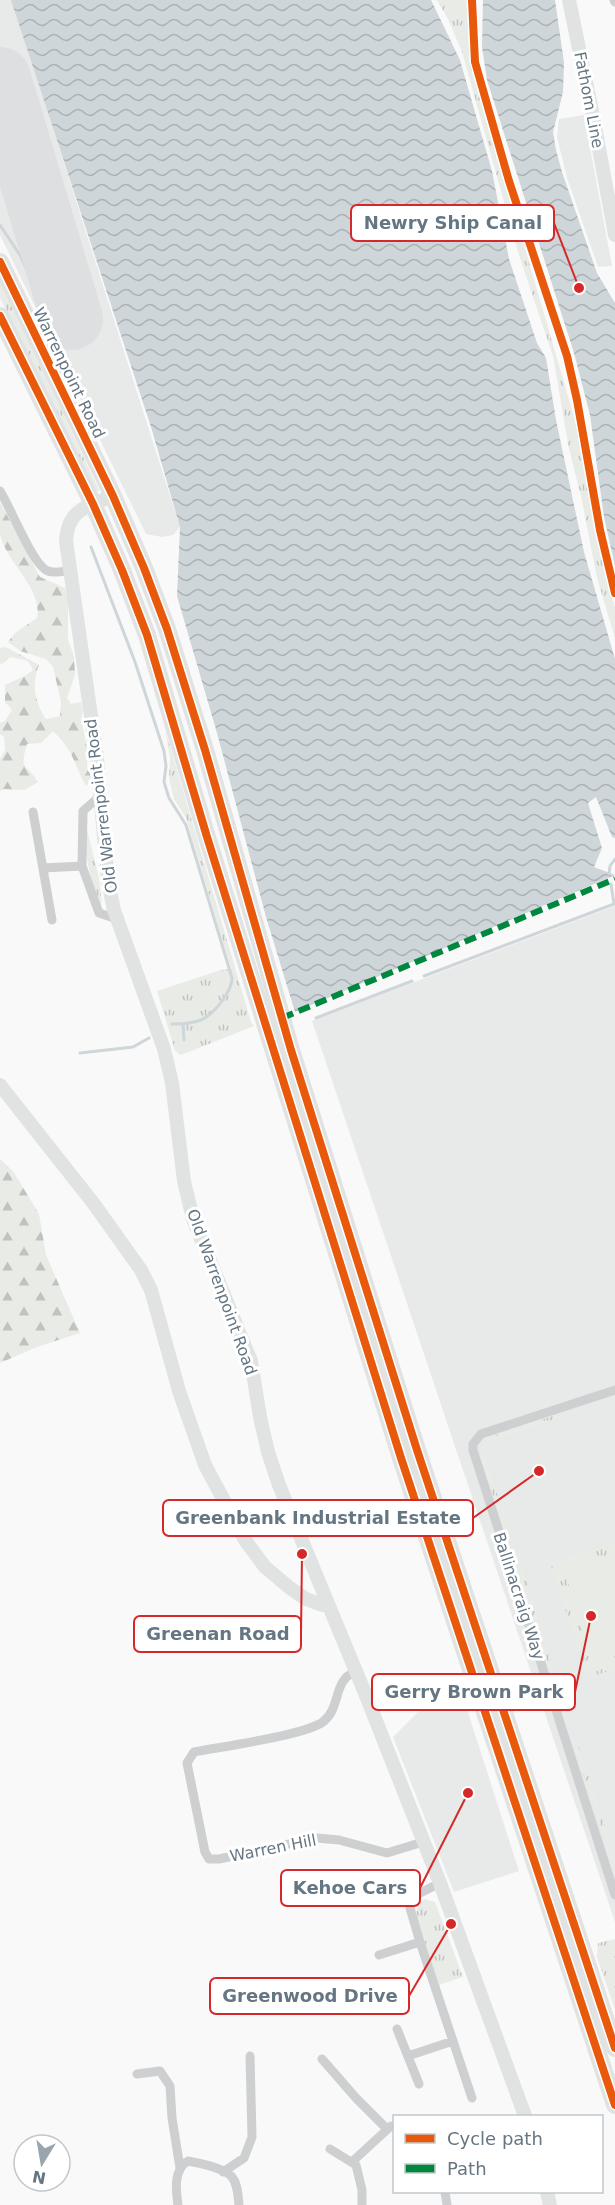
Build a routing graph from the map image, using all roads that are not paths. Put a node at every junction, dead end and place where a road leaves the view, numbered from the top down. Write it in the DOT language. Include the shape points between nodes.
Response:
graph roads {
  1 [pos="569,0"];
  2 [pos="615,235"];
  3 [pos="0,262"];
  4 [pos="0,316"];
  5 [pos="0,491"];
  6 [pos="113,496"];
  7 [pos="93,504"];
  8 [pos="71,570"];
  9 [pos="100,796"];
  10 [pos="33,812"];
  11 [pos="82,866"];
  12 [pos="43,868"];
  13 [pos="117,919"];
  14 [pos="52,920"];
  15 [pos="0,1085"];
  16 [pos="615,1390"];
  17 [pos="328,1605"];
  18 [pos="355,1672"];
  19 [pos="423,1842"];
  20 [pos="440,1883"];
  21 [pos="615,1895"];
  22 [pos="420,1942"];
  23 [pos="379,1955"];
  24 [pos="397,2029"];
  25 [pos="453,2041"];
  26 [pos="615,2048"];
  27 [pos="250,2056"];
  28 [pos="408,2056"];
  29 [pos="322,2059"];
  30 [pos="137,2073"];
  31 [pos="419,2084"];
  32 [pos="472,2098"];
  33 [pos="615,2105"];
  34 [pos="525,2115"];
  35 [pos="330,2149"];
  36 [pos="355,2164"];
  37 [pos="180,2168"];
  38 [pos="223,2172"];
  39 [pos="178,2205"];
  40 [pos="239,2205"];
  41 [pos="362,2205"];
  1 -- 2 [label="street, Fathom Line"];
  3 -- 6 [label="highway, Warrenpoint Road"];
  4 -- 7 [label="highway"];
  5 -- 8 [label="street" via="43,568 56,572"];
  6 -- 7 [label="street, Old Warrenpoint Road"];
  6 -- 26 [label="highway, Warrenpoint Road" via="166,629 291,1050 417,1450"];
  7 -- 8 [label="street, Old Warrenpoint Road" via="79,510 66,528"];
  7 -- 33 [label="highway" via="147,635 401,1458"];
  8 -- 9 [label="street, Old Warrenpoint Road"];
  9 -- 11 [label="street" via="82,811"];
  9 -- 13 [label="street, Old Warrenpoint Road" via="108,880"];
  10 -- 12 [label="street"];
  11 -- 12 [label="street"];
  11 -- 13 [label="street" via="99,913"];
  12 -- 14 [label="street"];
  13 -- 17 [label="street, Old Warrenpoint Road" via="164,1049 193,1219 251,1361 268,1452"];
  15 -- 17 [label="street" via="141,1270 151,1290 205,1465 245,1540 265,1567 290,1588 306,1599"];
  16 -- 21 [label="street, Ballinacraig Way" via="481,1434 473,1450"];
  17 -- 18 [label="street, Old Warrenpoint Road"];
  18 -- 19 [label="street, Old Warrenpoint Road"];
  18 -- 19 [label="street, Warren Hill" via="345,1677 334,1708 324,1721 305,1730 194,1752 187,1764 205,1852 209,1859 219,1859 317,1838 387,1852"];
  19 -- 20 [label="street, Old Warrenpoint Road"];
  20 -- 22 [label="street" via="412,1900 410,1908"];
  20 -- 34 [label="street, Old Warrenpoint Road"];
  22 -- 23 [label="street"];
  22 -- 25 [label="street"];
  24 -- 28 [label="street"];
  25 -- 28 [label="street"];
  25 -- 32 [label="street"];
  27 -- 38 [label="street" via="252,2137 244,2158"];
  28 -- 31 [label="street"];
  29 -- 36 [label="street" via="356,2098 389,2127 360,2152"];
  30 -- 37 [label="street" via="159,2071 170,2086"];
  35 -- 36 [label="street"];
  36 -- 41 [label="street"];
  37 -- 38 [label="street" via="188,2161"];
  37 -- 39 [label="street" via="175,2187"];
  38 -- 40 [label="street" via="236,2185"];
}
